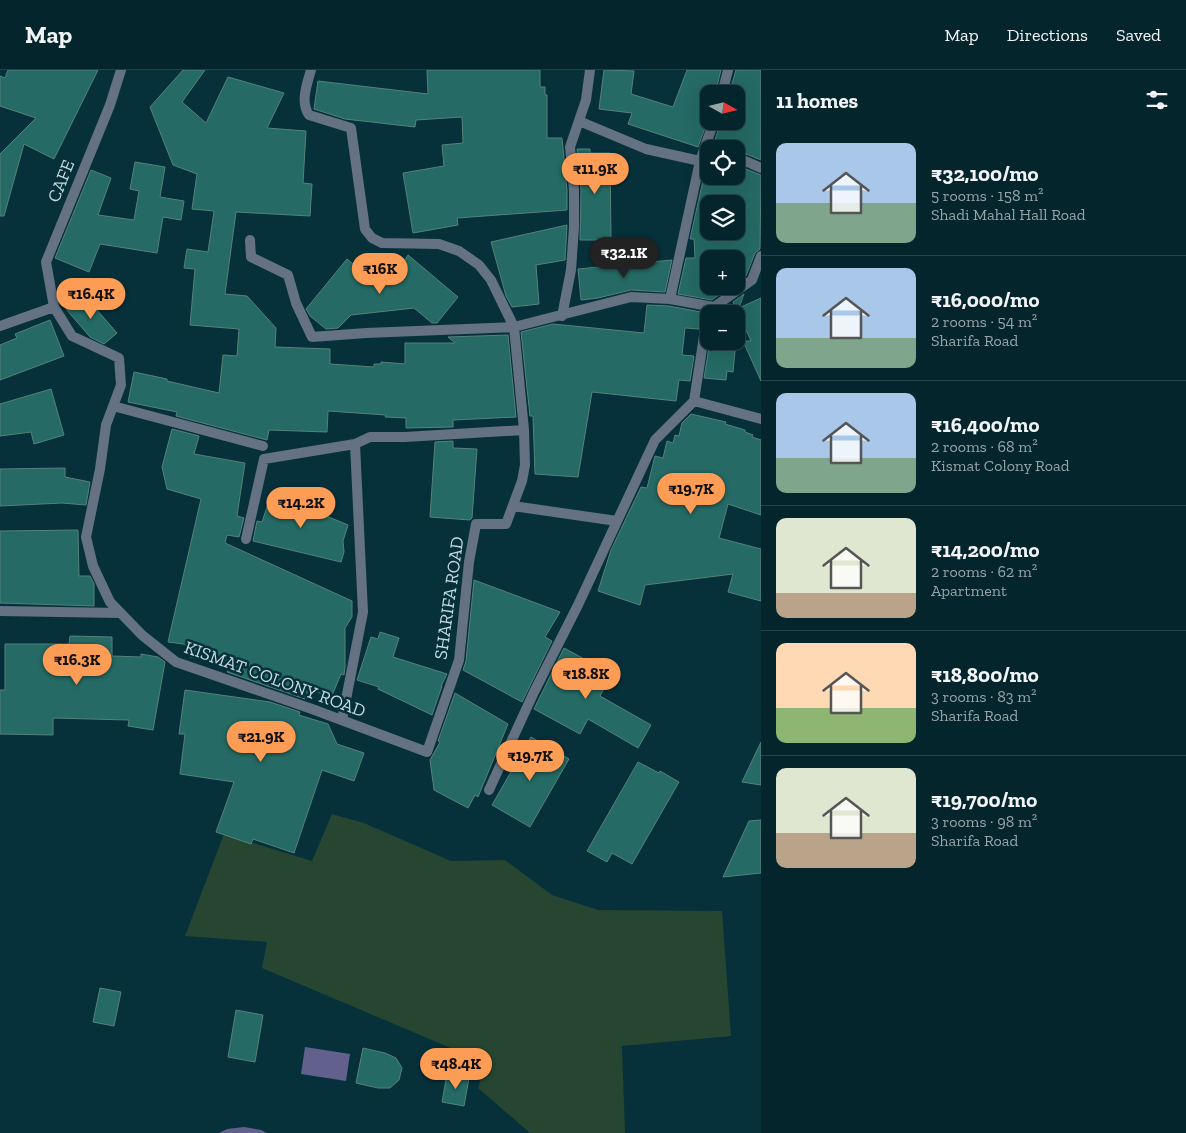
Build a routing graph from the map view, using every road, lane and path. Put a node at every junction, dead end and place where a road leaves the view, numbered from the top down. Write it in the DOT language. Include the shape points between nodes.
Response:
graph roads {
  1 [pos="121,70"];
  2 [pos="311,70"];
  3 [pos="590,70"];
  4 [pos="728,70"];
  5 [pos="724,85"];
  6 [pos="579,121"];
  7 [pos="700,161"];
  8 [pos="745,161"];
  9 [pos="761,168"];
  10 [pos="250,240"];
  11 [pos="761,256"];
  12 [pos="670,299"];
  13 [pos="720,305"];
  14 [pos="54,307"];
  15 [pos="700,307"];
  16 [pos="562,316"];
  17 [pos="0,326"];
  18 [pos="514,327"];
  19 [pos="702,350"];
  20 [pos="694,401"];
  21 [pos="113,406"];
  22 [pos="761,419"];
  23 [pos="524,430"];
  24 [pos="355,444"];
  25 [pos="264,446"];
  26 [pos="513,506"];
  27 [pos="617,521"];
  28 [pos="246,539"];
  29 [pos="0,611"];
  30 [pos="120,613"];
  31 [pos="342,720"];
  32 [pos="427,752"];
  33 [pos="490,790"];
  1 -- 14 [label="street, CAFE" via="46,262"];
  2 -- 18 [label="street" via="305,110 309,115 350,128 365,229 372,238 382,243 438,244 459,251 479,265 491,280"];
  3 -- 6 [label="street"];
  4 -- 5 [label="street"];
  6 -- 7 [label="street" via="646,149"];
  6 -- 16 [label="street" via="570,147 574,227 571,270"];
  7 -- 12 [label="street"];
  8 -- 9 [label="street"];
  10 -- 18 [label="street" via="251,257 288,275 296,303 312,337"];
  11 -- 13 [label="street" via="752,280"];
  12 -- 15 [label="street"];
  12 -- 16 [label="street" via="632,297"];
  14 -- 17 [label="street"];
  14 -- 21 [label="street, KISMAT COLONY ROAD" via="72,336 119,358 121,385"];
  16 -- 18 [label="street"];
  18 -- 23 [label="street, SHARIFA ROAD"];
  19 -- 20 [label="street"];
  20 -- 22 [label="street"];
  20 -- 27 [label="street" via="655,440"];
  21 -- 25 [label="street"];
  21 -- 30 [label="street, KISMAT COLONY ROAD" via="106,425 86,537 93,566 110,602"];
  23 -- 24 [label="street" via="370,437"];
  23 -- 26 [label="street, SHARIFA ROAD" via="522,480"];
  24 -- 28 [label="street" via="264,459"];
  24 -- 31 [label="street" via="363,612"];
  26 -- 27 [label="street"];
  26 -- 32 [label="street, SHARIFA ROAD" via="506,524 476,524 459,660"];
  27 -- 33 [label="street"];
  29 -- 30 [label="street"];
  30 -- 31 [label="street, KISMAT COLONY ROAD" via="176,662"];
  31 -- 32 [label="street, KISMAT COLONY ROAD"];
}
